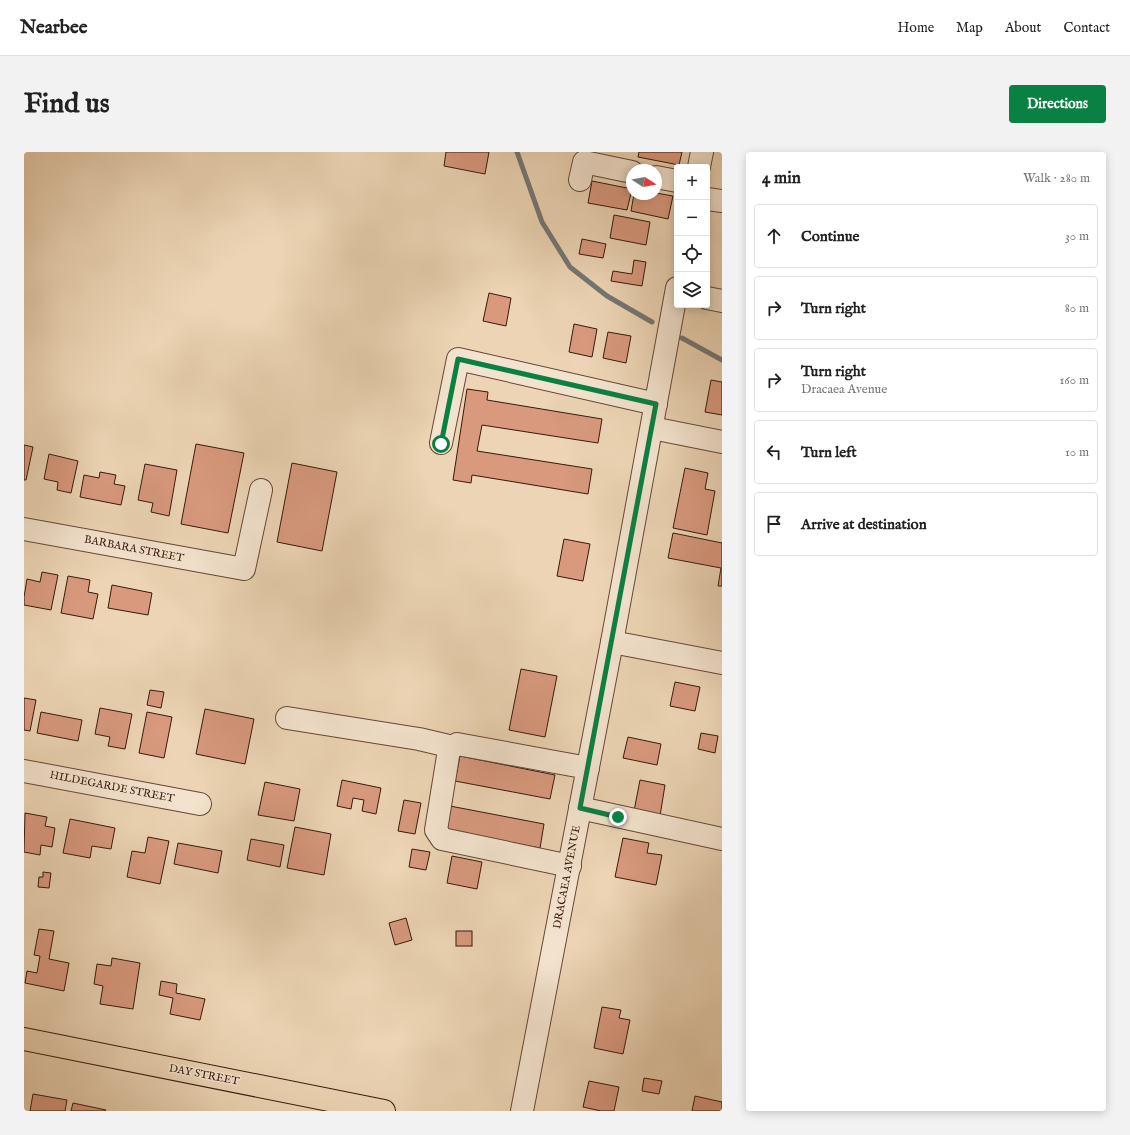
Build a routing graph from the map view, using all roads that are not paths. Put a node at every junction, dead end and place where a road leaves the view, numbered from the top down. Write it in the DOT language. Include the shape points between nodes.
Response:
graph roads {
  1 [pos="702,152"];
  2 [pos="700,164"];
  3 [pos="626,171"];
  4 [pos="662,178"];
  5 [pos="580,180"];
  6 [pos="674,180"];
  7 [pos="710,199"];
  8 [pos="722,201"];
  9 [pos="710,299"];
  10 [pos="722,301"];
  11 [pos="674,307"];
  12 [pos="656,404"];
  13 [pos="652,428"];
  14 [pos="722,442"];
  15 [pos="441,444"];
  16 [pos="261,490"];
  17 [pos="24,528"];
  18 [pos="612,642"];
  19 [pos="722,663"];
  20 [pos="287,718"];
  21 [pos="453,747"];
  22 [pos="588,768"];
  23 [pos="24,771"];
  24 [pos="200,804"];
  25 [pos="580,808"];
  26 [pos="722,839"];
  27 [pos="570,866"];
  28 [pos="24,1039"];
  29 [pos="384,1111"];
  30 [pos="522,1111"];
  1 -- 2 [label="street"];
  3 -- 5 [label="street" via="584,162"];
  4 -- 6 [label="street"];
  7 -- 8 [label="street"];
  9 -- 10 [label="street"];
  11 -- 12 [label="street, DRACAEA AVENUE"];
  12 -- 13 [label="street, DRACAEA AVENUE"];
  12 -- 15 [label="street" via="458,359"];
  13 -- 14 [label="street"];
  13 -- 18 [label="street, DRACAEA AVENUE"];
  16 -- 17 [label="street, BARBARA STREET" via="244,569"];
  18 -- 19 [label="street"];
  18 -- 22 [label="street, DRACAEA AVENUE"];
  20 -- 21 [label="street" via="419,738"];
  21 -- 22 [label="street" via="457,744"];
  21 -- 27 [label="street" via="449,750 436,830 442,839"];
  22 -- 25 [label="street, DRACAEA AVENUE"];
  23 -- 24 [label="street, HILDEGARDE STREET"];
  25 -- 26 [label="street"];
  25 -- 27 [label="street, DRACAEA AVENUE"];
  27 -- 30 [label="street, DRACAEA AVENUE"];
  28 -- 29 [label="main road, DAY STREET"];
}
